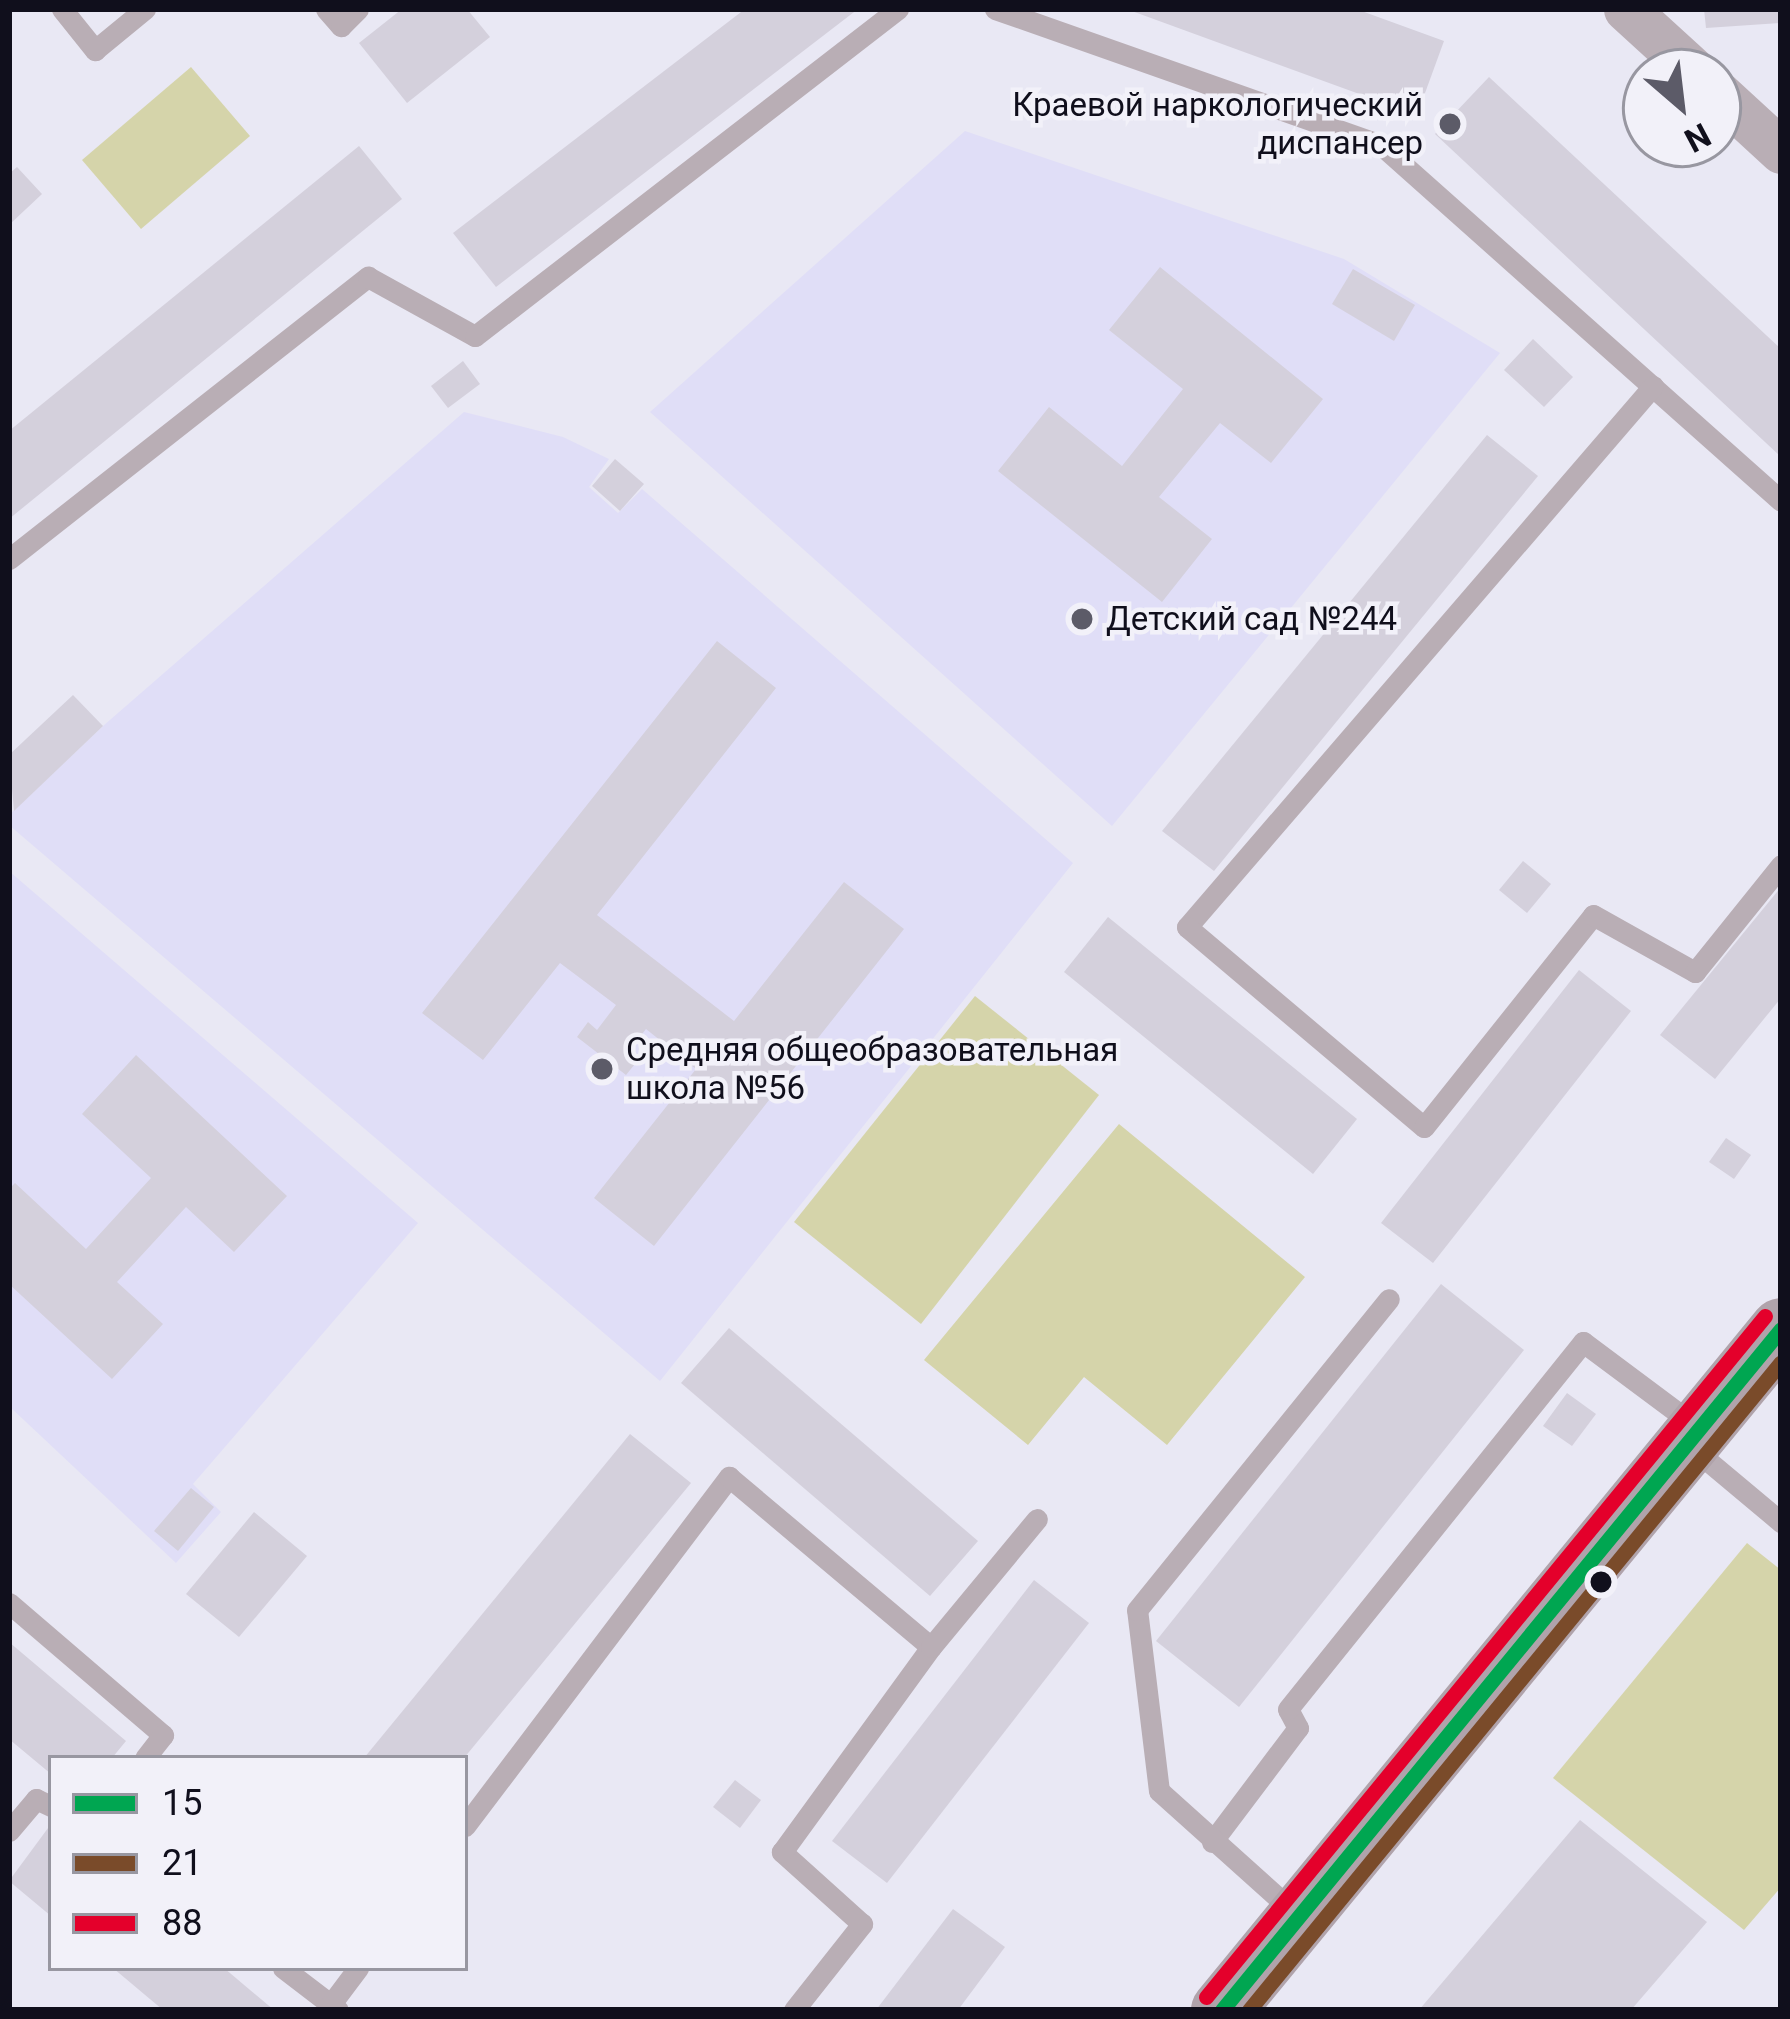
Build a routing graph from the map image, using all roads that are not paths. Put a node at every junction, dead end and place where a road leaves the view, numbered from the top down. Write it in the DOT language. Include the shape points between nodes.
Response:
graph roads {
  1 [pos="62,9"];
  2 [pos="145,9"];
  3 [pos="326,9"];
  4 [pos="358,9"];
  5 [pos="898,9"];
  6 [pos="995,9"];
  7 [pos="1626,9"];
  8 [pos="1669,48"];
  9 [pos="1742,115"];
  10 [pos="1781,151"];
  11 [pos="1653,386"];
  12 [pos="1781,501"];
  13 [pos="9,559"];
  14 [pos="1781,865"];
  15 [pos="1389,1298"];
  16 [pos="1781,1329"];
  17 [pos="1693,1436"];
  18 [pos="1037,1520"];
  19 [pos="1781,1522"];
  20 [pos="9,1604"];
  21 [pos="931,1647"];
  22 [pos="147,1755"];
  23 [pos="48,1805"];
  24 [pos="468,1822"];
  25 [pos="9,1831"];
  26 [pos="1212,1842"];
  27 [pos="1299,1917"];
  28 [pos="287,1971"];
  29 [pos="356,1971"];
  30 [pos="334,2007"];
  31 [pos="794,2010"];
  32 [pos="1222,2010"];
  1 -- 2 [label="lane" via="95,50"];
  3 -- 4 [label="lane" via="341,26"];
  5 -- 13 [label="lane" via="475,336 368,277"];
  6 -- 11 [label="lane" via="1381,146"];
  7 -- 8 [label="street"];
  9 -- 10 [label="street"];
  11 -- 12 [label="lane"];
  11 -- 14 [label="lane" via="1187,927 1424,1126 1593,915 1695,972"];
  15 -- 26 [label="lane" via="1137,1610 1159,1791"];
  16 -- 17 [label="main road"];
  17 -- 19 [label="lane"];
  17 -- 26 [label="lane" via="1583,1342 1288,1709 1298,1729"];
  17 -- 27 [label="main road"];
  18 -- 21 [label="lane"];
  20 -- 22 [label="lane" via="163,1735"];
  21 -- 24 [label="lane" via="729,1477"];
  21 -- 31 [label="lane" via="782,1852 862,1924"];
  23 -- 25 [label="lane" via="36,1799"];
  26 -- 27 [label="lane"];
  27 -- 32 [label="main road"];
  28 -- 30 [label="lane"];
  29 -- 30 [label="lane"];
}
